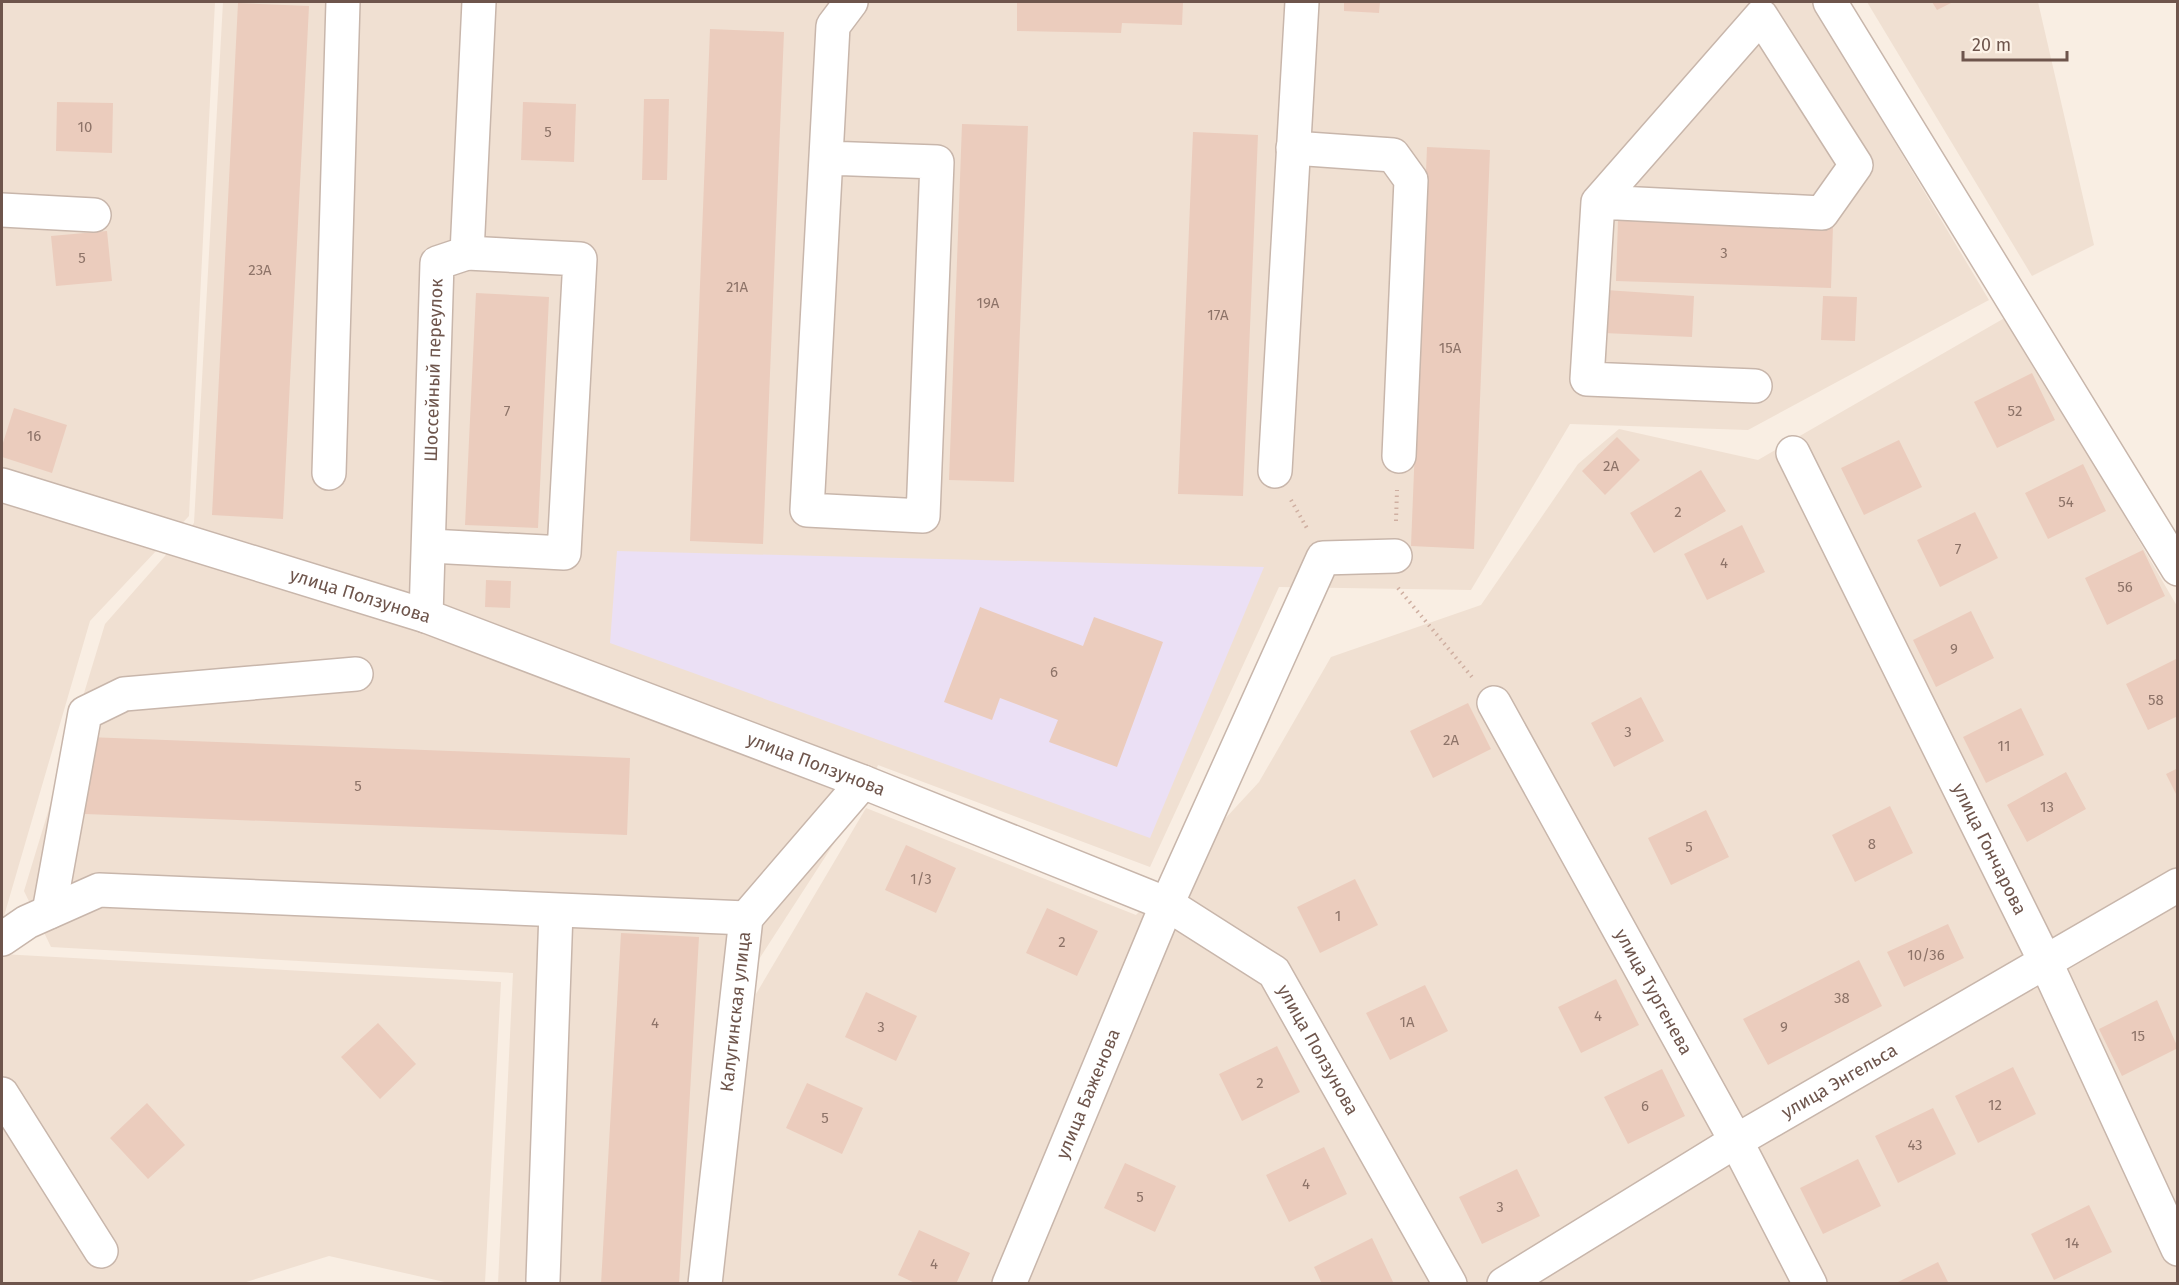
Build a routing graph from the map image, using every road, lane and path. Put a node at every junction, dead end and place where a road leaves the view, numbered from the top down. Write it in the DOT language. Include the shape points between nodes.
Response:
graph roads {
  1 [pos="343,2"];
  2 [pos="479,2"];
  3 [pos="851,2"];
  4 [pos="1302,2"];
  5 [pos="1830,2"];
  6 [pos="1761,9"];
  7 [pos="1293,148"];
  8 [pos="826,159"];
  9 [pos="1598,202"];
  10 [pos="2,210"];
  11 [pos="94,215"];
  12 [pos="467,253"];
  13 [pos="1755,386"];
  14 [pos="1792,453"];
  15 [pos="1399,456"];
  16 [pos="1275,471"];
  17 [pos="329,473"];
  18 [pos="2,485"];
  19 [pos="430,546"];
  20 [pos="1395,556"];
  21 [pos="1323,558"];
  22 [pos="2178,569"];
  23 [pos="426,616"];
  24 [pos="356,674"];
  25 [pos="1494,704"];
  26 [pos="862,782"];
  27 [pos="2178,885"];
  28 [pos="1167,904"];
  29 [pos="556,911"];
  30 [pos="49,912"];
  31 [pos="746,918"];
  32 [pos="2,939"];
  33 [pos="2045,961"];
  34 [pos="2,1094"];
  35 [pos="1736,1141"];
  36 [pos="2178,1249"];
  37 [pos="101,1251"];
  38 [pos="543,1280"];
  39 [pos="705,1284"];
  40 [pos="1009,1284"];
  41 [pos="1450,1284"];
  42 [pos="1504,1284"];
  43 [pos="1810,1284"];
  1 -- 17 [label="street"];
  2 -- 12 [label="street"];
  3 -- 8 [label="street" via="833,26"];
  4 -- 7 [label="street"];
  5 -- 22 [label="street"];
  6 -- 9 [label="street"];
  6 -- 9 [label="street" via="1856,165 1822,213"];
  7 -- 15 [label="street" via="1393,155 1412,180"];
  7 -- 16 [label="street"];
  8 -- 8 [label="street" via="807,510 923,516 937,162"];
  9 -- 13 [label="street" via="1587,379"];
  10 -- 11 [label="street"];
  12 -- 19 [label="street, Шоссейный переулок" via="437,263"];
  12 -- 19 [label="street" via="580,259 564,553"];
  14 -- 33 [label="street, улица Гончарова"];
  15 -- 20 [label="path"];
  16 -- 21 [label="path"];
  18 -- 23 [label="street, улица Ползунова"];
  19 -- 23 [label="street, Шоссейный переулок"];
  20 -- 21 [label="street"];
  20 -- 25 [label="path" via="1396,586"];
  21 -- 28 [label="street, улица Баженова"];
  23 -- 26 [label="street, улица Ползунова"];
  24 -- 30 [label="street" via="124,694 85,713"];
  25 -- 35 [label="street, улица Тургенева"];
  26 -- 28 [label="street, улица Ползунова"];
  26 -- 31 [label="street, Калугинская улица"];
  27 -- 33 [label="street, улица Энгельса"];
  28 -- 40 [label="street, улица Баженова"];
  28 -- 41 [label="street, улица Ползунова" via="1274,972"];
  29 -- 30 [label="street" via="99,890"];
  29 -- 31 [label="street"];
  29 -- 38 [label="street"];
  30 -- 32 [label="street"];
  31 -- 39 [label="street, Калугинская улица"];
  33 -- 35 [label="street, улица Энгельса"];
  33 -- 36 [label="street, улица Гончарова"];
  34 -- 37 [label="street"];
  35 -- 42 [label="street, улица Энгельса"];
  35 -- 43 [label="street, улица Тургенева"];
}
